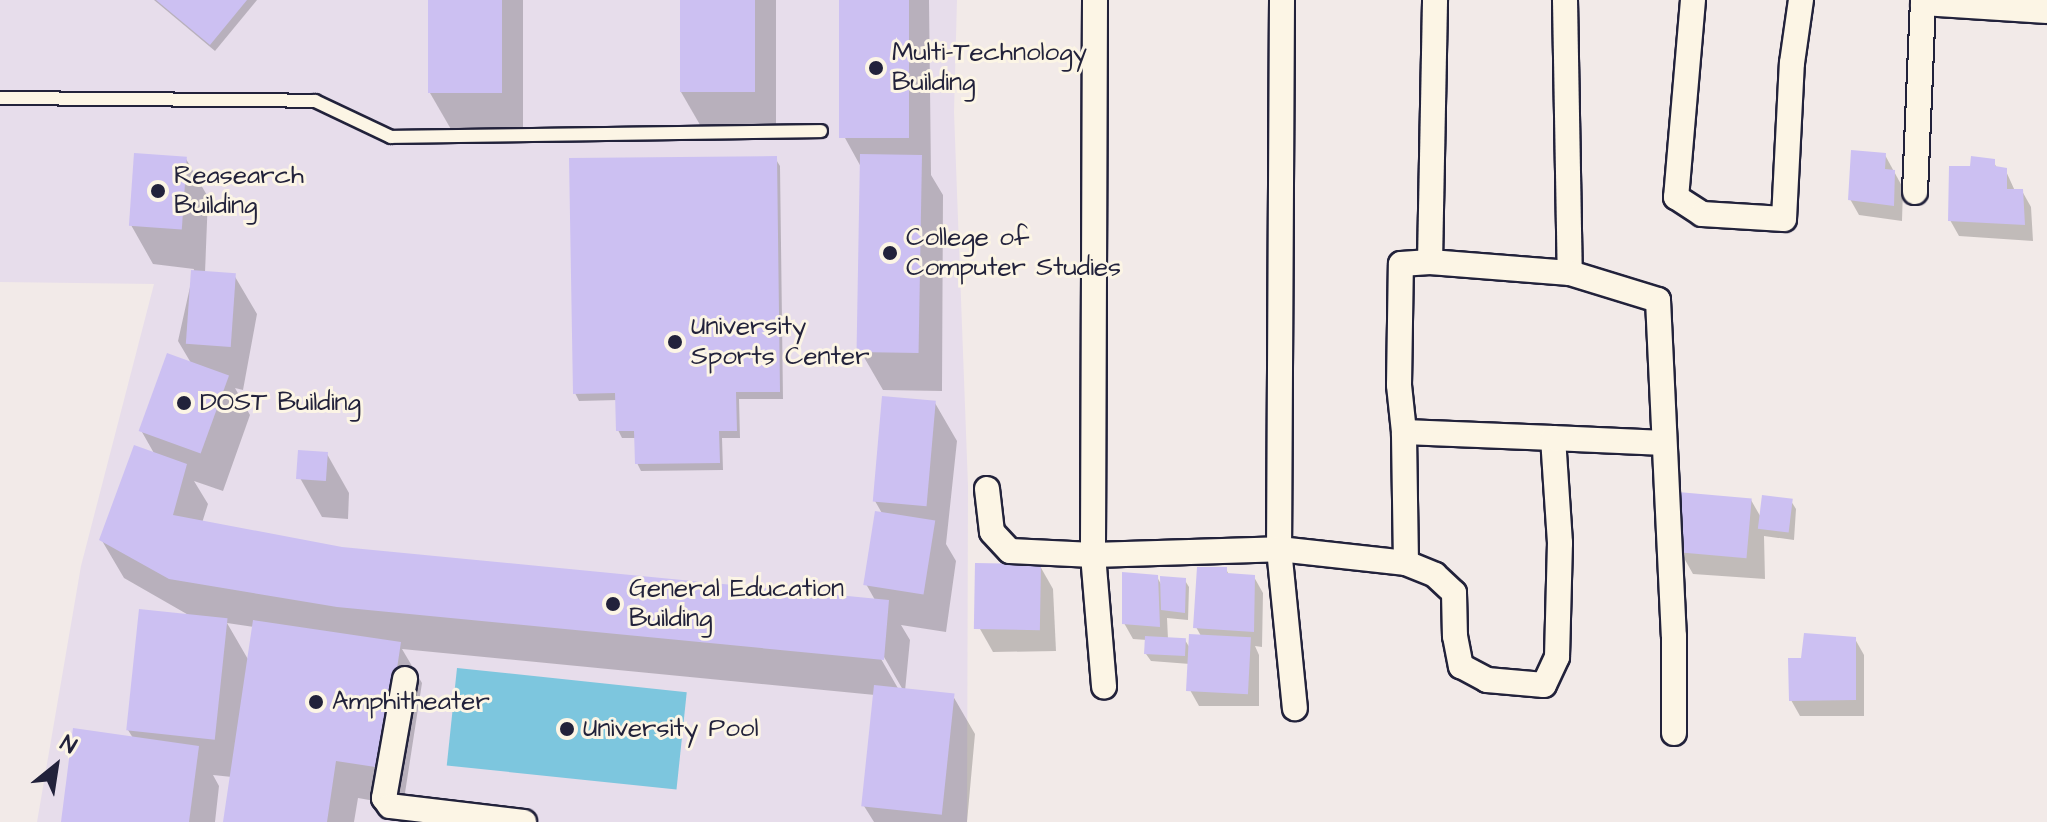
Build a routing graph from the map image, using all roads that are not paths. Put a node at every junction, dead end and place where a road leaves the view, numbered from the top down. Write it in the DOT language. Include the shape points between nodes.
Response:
graph roads {
  1 [pos="1095,0"];
  2 [pos="1282,0"];
  3 [pos="1435,0"];
  4 [pos="1565,0"];
  5 [pos="1693,0"];
  6 [pos="1801,0"];
  7 [pos="1923,1"];
  8 [pos="2047,11"];
  9 [pos="0,98"];
  10 [pos="821,131"];
  11 [pos="1915,192"];
  12 [pos="1430,262"];
  13 [pos="1570,273"];
  14 [pos="1404,432"];
  15 [pos="1553,438"];
  16 [pos="1664,443"];
  17 [pos="987,489"];
  18 [pos="1279,549"];
  19 [pos="1093,555"];
  20 [pos="1406,563"];
  21 [pos="405,679"];
  22 [pos="1104,687"];
  23 [pos="1295,708"];
  24 [pos="1674,733"];
  25 [pos="524,822"];
  1 -- 19 [label="street"];
  2 -- 18 [label="street"];
  3 -- 12 [label="street"];
  4 -- 13 [label="street"];
  5 -- 6 [label="street" via="1676,197 1702,214 1784,219 1792,63"];
  7 -- 8 [label="street"];
  7 -- 11 [label="street"];
  9 -- 10 [label="lane" via="315,101 391,137"];
  12 -- 13 [label="street"];
  12 -- 14 [label="street" via="1401,264 1399,385"];
  13 -- 16 [label="street" via="1658,300"];
  14 -- 15 [label="street"];
  14 -- 20 [label="street"];
  15 -- 16 [label="street"];
  15 -- 20 [label="street" via="1560,543 1557,657 1544,685 1487,680 1461,666 1454,593 1435,575"];
  16 -- 24 [label="street"];
  17 -- 19 [label="street" via="992,532 1010,551"];
  18 -- 19 [label="street"];
  18 -- 20 [label="street"];
  18 -- 23 [label="street"];
  19 -- 22 [label="street"];
  21 -- 25 [label="street" via="384,798 390,806"];
}
